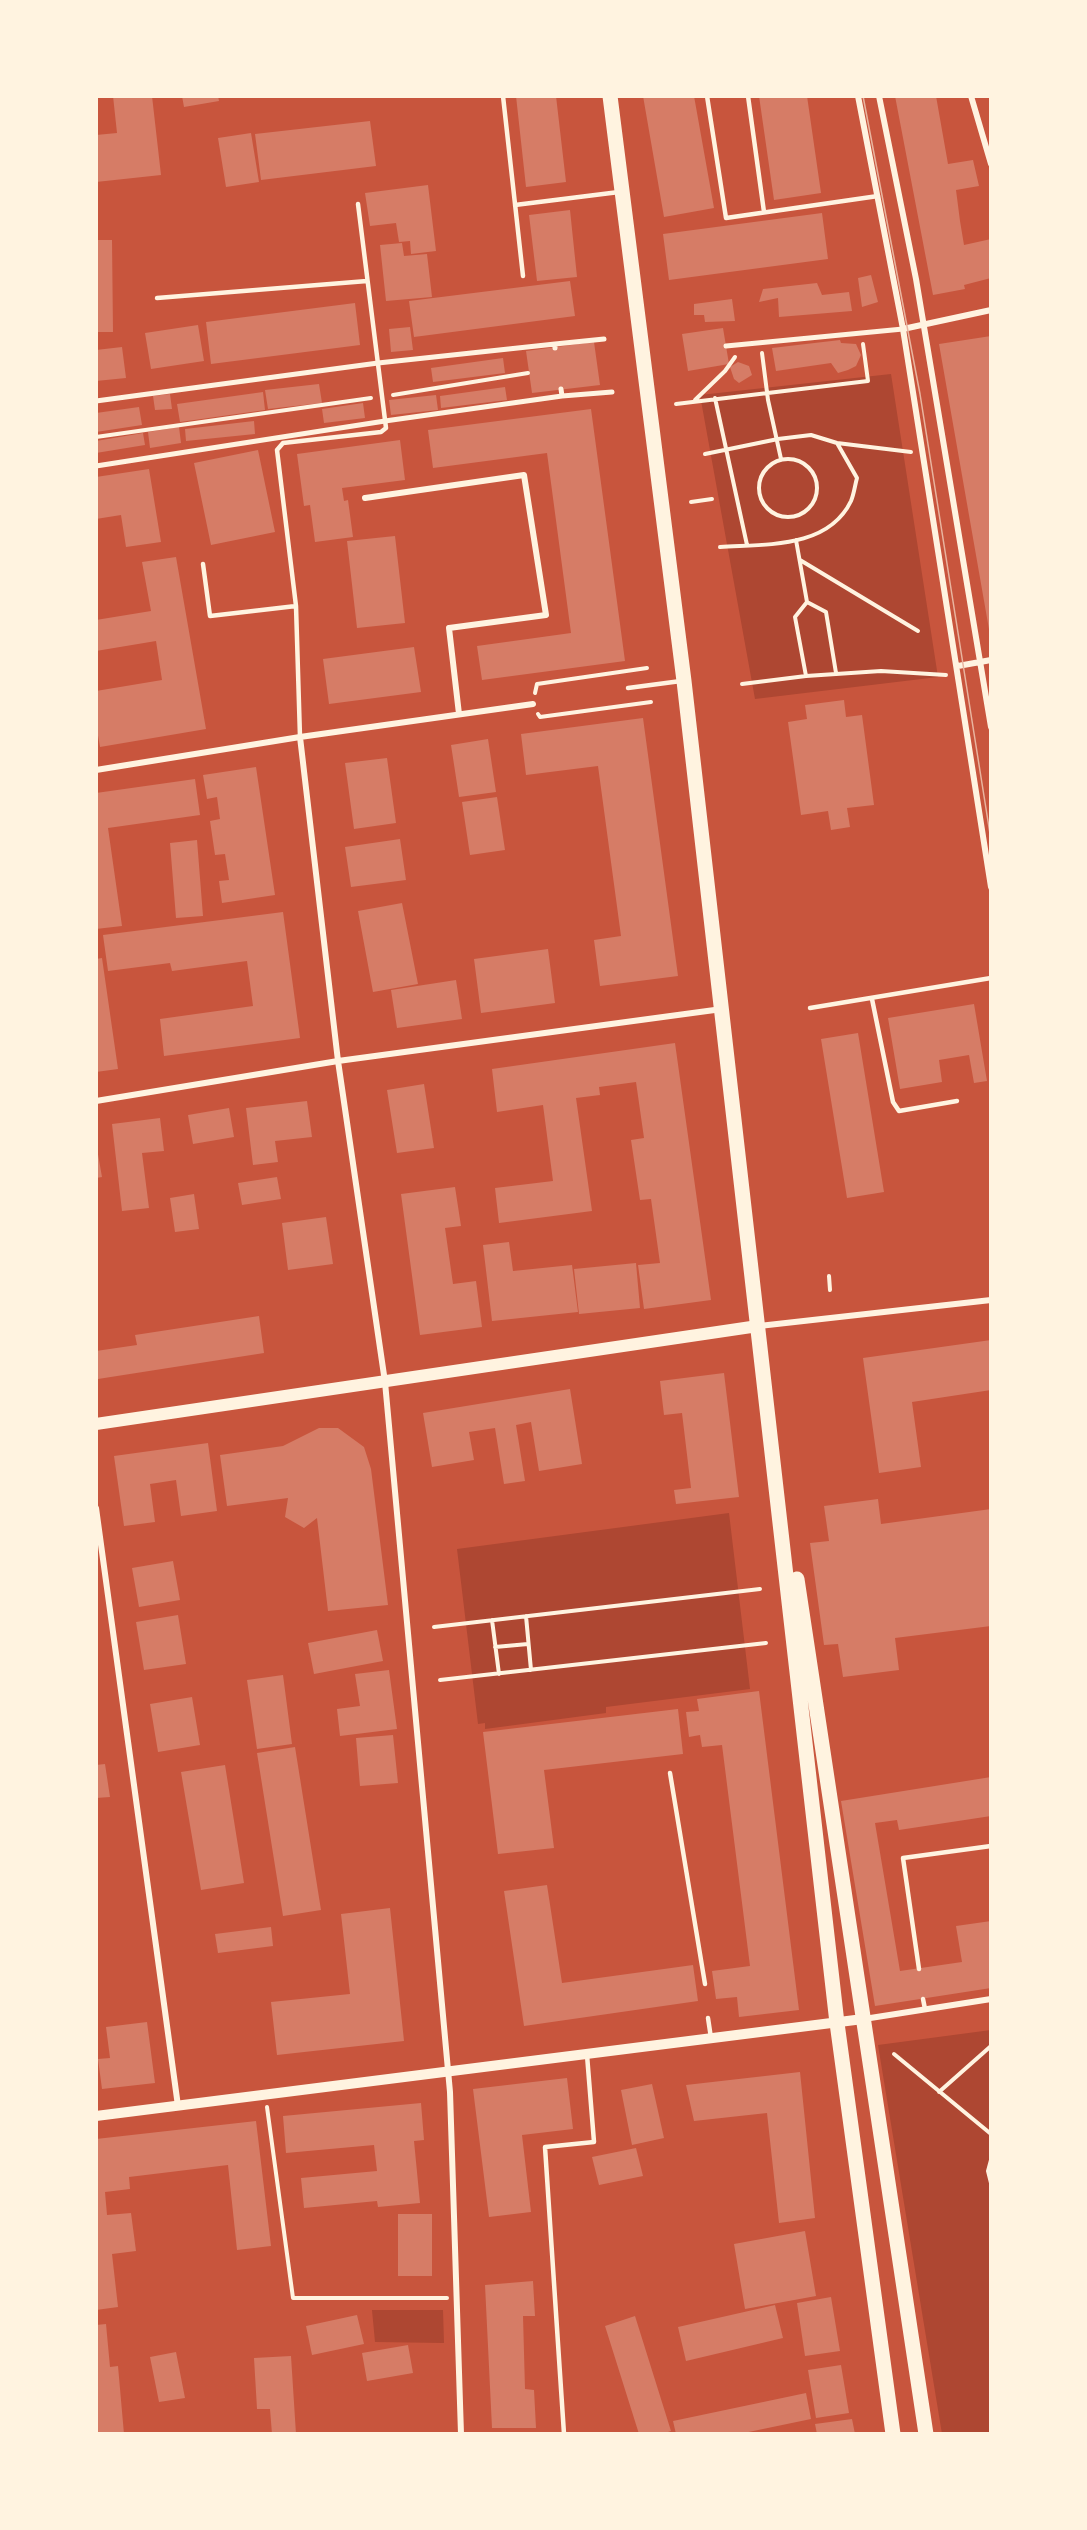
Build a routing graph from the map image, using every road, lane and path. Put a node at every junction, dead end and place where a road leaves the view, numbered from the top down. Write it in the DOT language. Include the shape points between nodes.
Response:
graph roads {
  1 [pos="502,96"];
  2 [pos="610,96"];
  3 [pos="707,96"];
  4 [pos="748,96"];
  5 [pos="858,96"];
  6 [pos="879,96"];
  7 [pos="971,96"];
  8 [pos="991,164"];
  9 [pos="622,192"];
  10 [pos="878,196"];
  11 [pos="358,204"];
  12 [pos="515,206"];
  13 [pos="764,212"];
  14 [pos="523,276"];
  15 [pos="367,281"];
  16 [pos="157,298"];
  17 [pos="991,310"];
  18 [pos="924,325"];
  19 [pos="903,329"];
  20 [pos="862,333"];
  21 [pos="604,339"];
  22 [pos="760,344"];
  23 [pos="743,345"];
  24 [pos="726,346"];
  25 [pos="378,363"];
  26 [pos="528,373"];
  27 [pos="612,392"];
  28 [pos="768,392"];
  29 [pos="382,397"];
  30 [pos="715,398"];
  31 [pos="364,399"];
  32 [pos="695,400"];
  33 [pos="96,401"];
  34 [pos="676,404"];
  35 [pos="385,421"];
  36 [pos="96,437"];
  37 [pos="778,439"];
  38 [pos="837,443"];
  39 [pos="726,450"];
  40 [pos="923,452"];
  41 [pos="705,454"];
  42 [pos="782,459"];
  43 [pos="96,466"];
  44 [pos="365,498"];
  45 [pos="712,499"];
  46 [pos="691,502"];
  47 [pos="796,540"];
  48 [pos="747,545"];
  49 [pos="720,547"];
  50 [pos="799,560"];
  51 [pos="203,564"];
  52 [pos="807,602"];
  53 [pos="296,606"];
  54 [pos="918,631"];
  55 [pos="991,660"];
  56 [pos="980,662"];
  57 [pos="958,666"];
  58 [pos="647,668"];
  59 [pos="836,673"];
  60 [pos="959,675"];
  61 [pos="806,676"];
  62 [pos="684,681"];
  63 [pos="742,684"];
  64 [pos="627,688"];
  65 [pos="651,702"];
  66 [pos="533,704"];
  67 [pos="459,714"];
  68 [pos="991,727"];
  69 [pos="300,737"];
  70 [pos="96,771"];
  71 [pos="991,887"];
  72 [pos="991,978"];
  73 [pos="872,999"];
  74 [pos="810,1008"];
  75 [pos="722,1009"];
  76 [pos="338,1061"];
  77 [pos="96,1101"];
  78 [pos="957,1101"];
  79 [pos="829,1276"];
  80 [pos="830,1290"];
  81 [pos="991,1300"];
  82 [pos="758,1326"];
  83 [pos="384,1382"];
  84 [pos="96,1424"];
  85 [pos="96,1508"];
  86 [pos="760,1589"];
  87 [pos="526,1616"];
  88 [pos="492,1620"];
  89 [pos="434,1627"];
  90 [pos="766,1642"];
  91 [pos="528,1644"];
  92 [pos="495,1647"];
  93 [pos="531,1670"];
  94 [pos="498,1674"];
  95 [pos="440,1680"];
  96 [pos="670,1773"];
  97 [pos="991,1846"];
  98 [pos="919,1968"];
  99 [pos="705,1984"];
  100 [pos="923,1999"];
  101 [pos="991,1999"];
  102 [pos="925,2009"];
  103 [pos="708,2018"];
  104 [pos="863,2019"];
  105 [pos="837,2023"];
  106 [pos="711,2038"];
  107 [pos="991,2046"];
  108 [pos="894,2054"];
  109 [pos="587,2055"];
  110 [pos="448,2070"];
  111 [pos="939,2092"];
  112 [pos="265,2094"];
  113 [pos="178,2106"];
  114 [pos="96,2116"];
  115 [pos="991,2134"];
  116 [pos="991,2160"];
  117 [pos="991,2183"];
  118 [pos="456,2298"];
  119 [pos="461,2434"];
  120 [pos="564,2434"];
  121 [pos="893,2434"];
  122 [pos="926,2434"];
  1 -- 12 [label="lane"];
  2 -- 9 [label="main road"];
  3 -- 13 [label="lane" via="726,218"];
  4 -- 13 [label="lane"];
  5 -- 10 [label="street"];
  6 -- 18 [label="street"];
  7 -- 8 [label="street"];
  9 -- 12 [label="lane"];
  9 -- 62 [label="main road"];
  10 -- 13 [label="lane"];
  10 -- 19 [label="street"];
  11 -- 15 [label="lane"];
  12 -- 14 [label="lane"];
  15 -- 16 [label="lane"];
  15 -- 25 [label="lane"];
  17 -- 18 [label="street"];
  18 -- 19 [label="street"];
  18 -- 56 [label="street"];
  19 -- 20 [label="street"];
  19 -- 40 [label="street"];
  20 -- 22 [label="street"];
  20 -- 28 [label="path" via="868,381"];
  21 -- 25 [label="street"];
  22 -- 23 [label="street"];
  22 -- 28 [label="path"];
  23 -- 24 [label="street"];
  23 -- 32 [label="path" via="725,371"];
  25 -- 29 [label="lane"];
  25 -- 33 [label="street"];
  26 -- 29 [label="path"];
  27 -- 35 [label="street" via="562,393"];
  28 -- 30 [label="path"];
  28 -- 37 [label="path"];
  29 -- 35 [label="lane"];
  30 -- 32 [label="path"];
  30 -- 39 [label="path"];
  31 -- 36 [label="path"];
  32 -- 34 [label="path"];
  35 -- 43 [label="street"];
  35 -- 53 [label="lane" via="384,431 279,446 277,450"];
  37 -- 38 [label="path" via="811,435"];
  37 -- 39 [label="path"];
  37 -- 42 [label="path"];
  38 -- 40 [label="path"];
  38 -- 47 [label="path" via="857,478 851,501 830,527"];
  39 -- 41 [label="path"];
  39 -- 48 [label="path"];
  40 -- 57 [label="street"];
  42 -- 42 [label="path" via="794,458 810,470 818,485 807,511 798,515 783,517 761,501 759,483 764,471 770,463"];
  44 -- 67 [label="street" via="524,475 546,615 450,628"];
  45 -- 46 [label="path"];
  47 -- 48 [label="path"];
  47 -- 50 [label="path"];
  48 -- 49 [label="path"];
  50 -- 52 [label="path"];
  50 -- 54 [label="path"];
  51 -- 53 [label="lane" via="210,616"];
  52 -- 59 [label="path" via="826,612"];
  52 -- 61 [label="path" via="795,617"];
  53 -- 69 [label="lane"];
  55 -- 56 [label="street"];
  56 -- 57 [label="street"];
  56 -- 68 [label="street"];
  57 -- 60 [label="street"];
  58 -- 66 [label="path" via="537,684"];
  59 -- 60 [label="path" via="881,670"];
  59 -- 61 [label="path"];
  60 -- 71 [label="street"];
  61 -- 63 [label="path"];
  62 -- 64 [label="lane"];
  62 -- 75 [label="main road"];
  65 -- 66 [label="path" via="540,717"];
  66 -- 67 [label="street"];
  67 -- 69 [label="street"];
  69 -- 70 [label="street"];
  69 -- 76 [label="street"];
  72 -- 73 [label="lane"];
  73 -- 74 [label="lane"];
  73 -- 78 [label="lane" via="893,1102 900,1111"];
  75 -- 76 [label="street"];
  75 -- 82 [label="main road"];
  76 -- 77 [label="street"];
  76 -- 83 [label="street"];
  79 -- 80 [label="path"];
  81 -- 82 [label="street"];
  82 -- 83 [label="main road"];
  82 -- 104 [label="main road"];
  82 -- 105 [label="main road"];
  83 -- 84 [label="main road"];
  83 -- 110 [label="street"];
  85 -- 113 [label="street"];
  86 -- 87 [label="path"];
  87 -- 88 [label="path"];
  87 -- 91 [label="path"];
  88 -- 89 [label="path"];
  88 -- 92 [label="path"];
  90 -- 93 [label="path"];
  91 -- 92 [label="path"];
  91 -- 93 [label="path"];
  92 -- 94 [label="path"];
  93 -- 94 [label="path"];
  94 -- 95 [label="path"];
  96 -- 99 [label="lane"];
  97 -- 98 [label="lane" via="903,1858"];
  100 -- 102 [label="lane"];
  101 -- 102 [label="street"];
  102 -- 104 [label="street"];
  103 -- 106 [label="lane"];
  104 -- 105 [label="street"];
  104 -- 122 [label="main road"];
  105 -- 106 [label="street"];
  105 -- 121 [label="main road"];
  106 -- 109 [label="street"];
  107 -- 111 [label="path"];
  108 -- 111 [label="path"];
  109 -- 110 [label="street"];
  109 -- 120 [label="lane" via="594,2142 545,2147"];
  110 -- 112 [label="street"];
  110 -- 118 [label="street"];
  111 -- 115 [label="path"];
  112 -- 113 [label="street"];
  112 -- 118 [label="path" via="293,2298"];
  113 -- 114 [label="street"];
  116 -- 117 [label="path"];
  118 -- 119 [label="street"];
}
